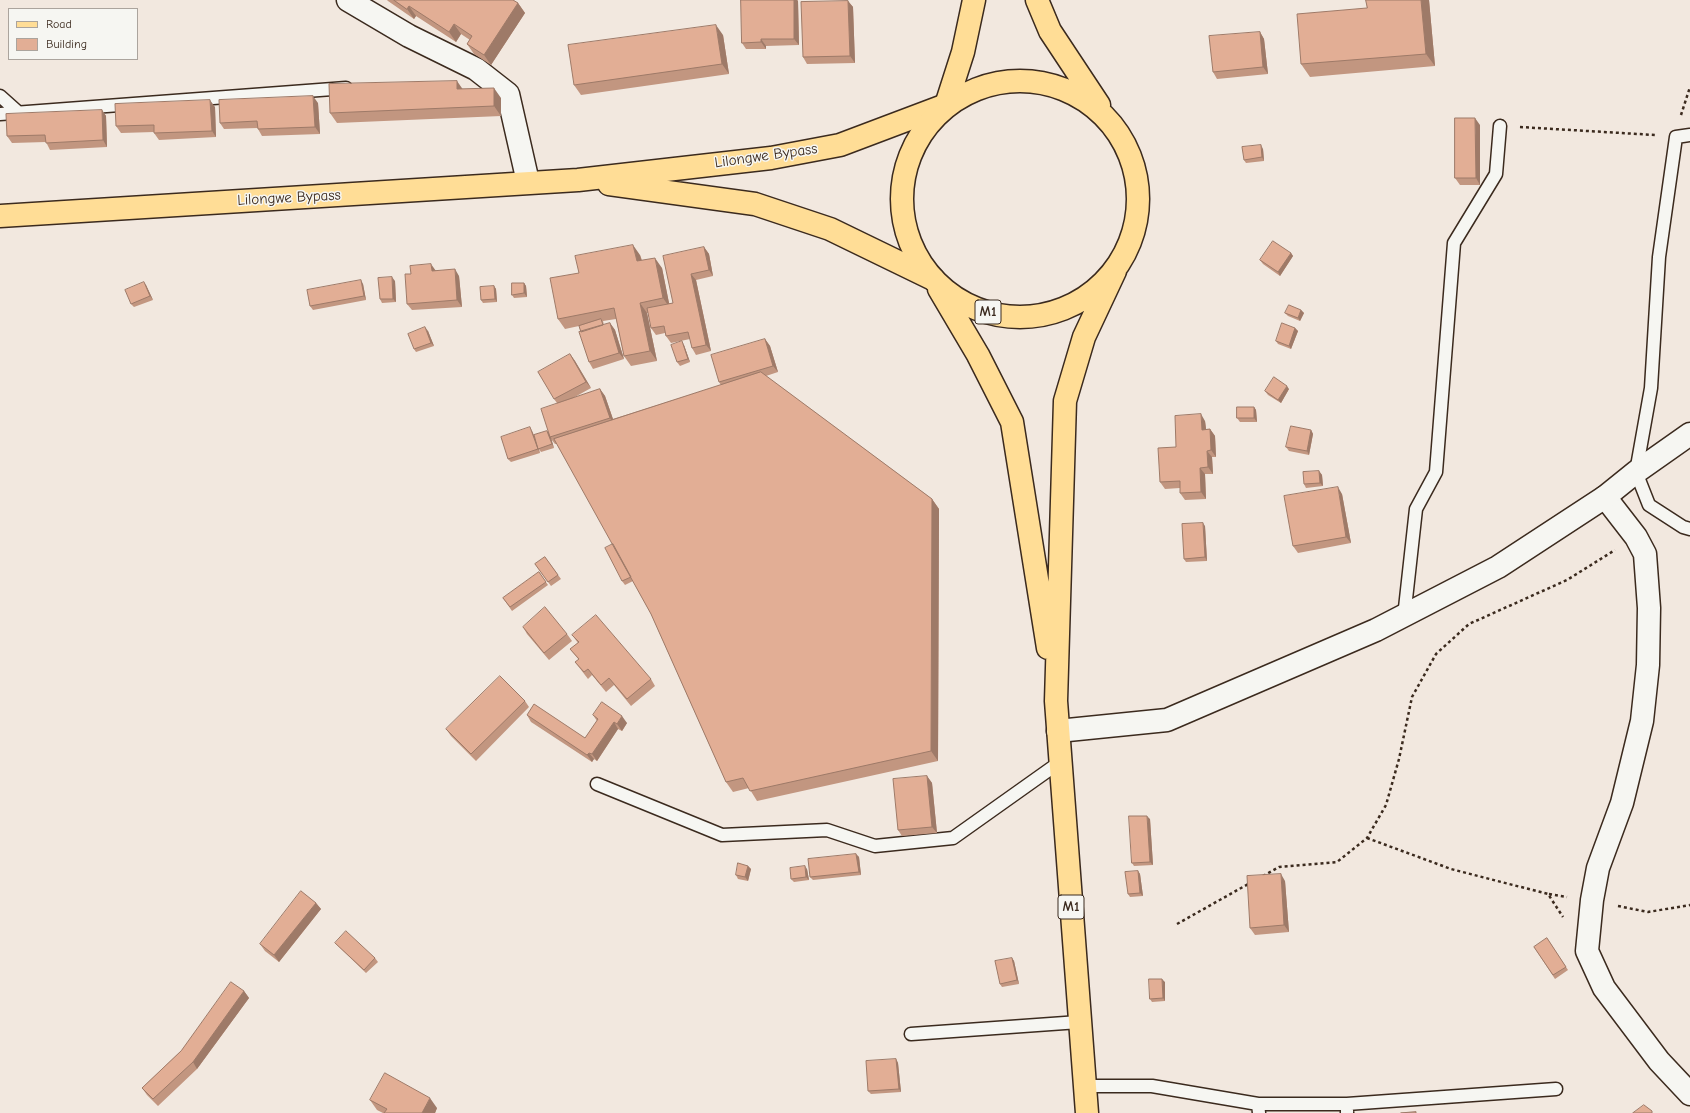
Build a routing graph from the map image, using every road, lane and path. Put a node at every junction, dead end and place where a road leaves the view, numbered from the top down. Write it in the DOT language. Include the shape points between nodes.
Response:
graph roads {
  1 [pos="348,0"];
  2 [pos="974,0"];
  3 [pos="1037,0"];
  4 [pos="355,87"];
  5 [pos="1690,87"];
  6 [pos="485,92"];
  7 [pos="508,94"];
  8 [pos="0,96"];
  9 [pos="946,105"];
  10 [pos="19,113"];
  11 [pos="0,114"];
  12 [pos="1110,122"];
  13 [pos="1500,126"];
  14 [pos="1690,136"];
  15 [pos="1676,137"];
  16 [pos="578,180"];
  17 [pos="528,182"];
  18 [pos="0,216"];
  19 [pos="1115,271"];
  20 [pos="933,279"];
  21 [pos="1690,434"];
  22 [pos="1636,472"];
  23 [pos="1605,497"];
  24 [pos="1690,529"];
  25 [pos="1636,537"];
  26 [pos="1404,617"];
  27 [pos="1056,701"];
  28 [pos="1058,731"];
  29 [pos="1060,762"];
  30 [pos="597,784"];
  31 [pos="1367,838"];
  32 [pos="1258,878"];
  33 [pos="1252,882"];
  34 [pos="1177,924"];
  35 [pos="1587,951"];
  36 [pos="1079,1022"];
  37 [pos="911,1034"];
  38 [pos="1086,1086"];
  39 [pos="1556,1089"];
  40 [pos="1690,1094"];
  41 [pos="1258,1108"];
  42 [pos="1347,1108"];
  43 [pos="1087,1113"];
  1 -- 7 [label="street" via="409,36 476,69"];
  2 -- 9 [label="main road, M1" via="963,52"];
  3 -- 12 [label="main road, M1" via="1050,31"];
  4 -- 10 [label="lane"];
  5 -- 15 [label="path"];
  6 -- 7 [label="lane"];
  7 -- 17 [label="street"];
  8 -- 10 [label="lane"];
  9 -- 12 [label="main road, M1" via="964,94 985,86 1007,81 1030,81 1053,85 1074,94 1094,106"];
  9 -- 16 [label="main road, Lilongwe Bypass" via="840,145 771,158"];
  9 -- 20 [label="main road, M1" via="918,138 903,179 904,222 910,243"];
  10 -- 11 [label="lane"];
  12 -- 19 [label="main road, M1" via="1131,156 1139,196 1133,235"];
  13 -- 15 [label="path"];
  13 -- 26 [label="lane" via="1496,174 1454,243 1436,472 1416,509"];
  14 -- 15 [label="lane"];
  15 -- 22 [label="lane" via="1659,257 1651,388"];
  16 -- 17 [label="main road, Lilongwe Bypass"];
  16 -- 20 [label="main road, Lilongwe Bypass" via="755,204 830,228"];
  17 -- 18 [label="main road, Lilongwe Bypass"];
  19 -- 20 [label="main road, M1" via="1084,299 1047,314 1026,317 985,312 948,293"];
  19 -- 27 [label="main road, M1" via="1084,337 1065,401"];
  20 -- 27 [label="main road, M1" via="978,355 1012,422"];
  21 -- 22 [label="street"];
  22 -- 23 [label="street"];
  22 -- 24 [label="lane" via="1649,505 1682,527"];
  23 -- 25 [label="street"];
  23 -- 26 [label="street" via="1498,567"];
  25 -- 31 [label="path" via="1567,580 1469,624 1436,654 1412,697 1399,759 1386,804"];
  25 -- 35 [label="street" via="1645,554 1649,608 1648,665 1642,721 1622,803 1598,868"];
  26 -- 28 [label="street" via="1167,720"];
  27 -- 28 [label="main road, M1"];
  28 -- 29 [label="main road, M1"];
  29 -- 30 [label="lane" via="953,838 875,846 827,830 722,835"];
  29 -- 36 [label="main road, M1"];
  31 -- 32 [label="path" via="1337,862 1279,867"];
  31 -- 35 [label="path" via="1451,869 1548,894"];
  33 -- 34 [label="path"];
  35 -- 40 [label="street" via="1604,988 1660,1061"];
  36 -- 37 [label="lane"];
  36 -- 38 [label="main road, M1"];
  38 -- 41 [label="lane" via="1152,1086"];
  38 -- 43 [label="main road, M1"];
  39 -- 42 [label="lane"];
  41 -- 42 [label="lane"];
}
